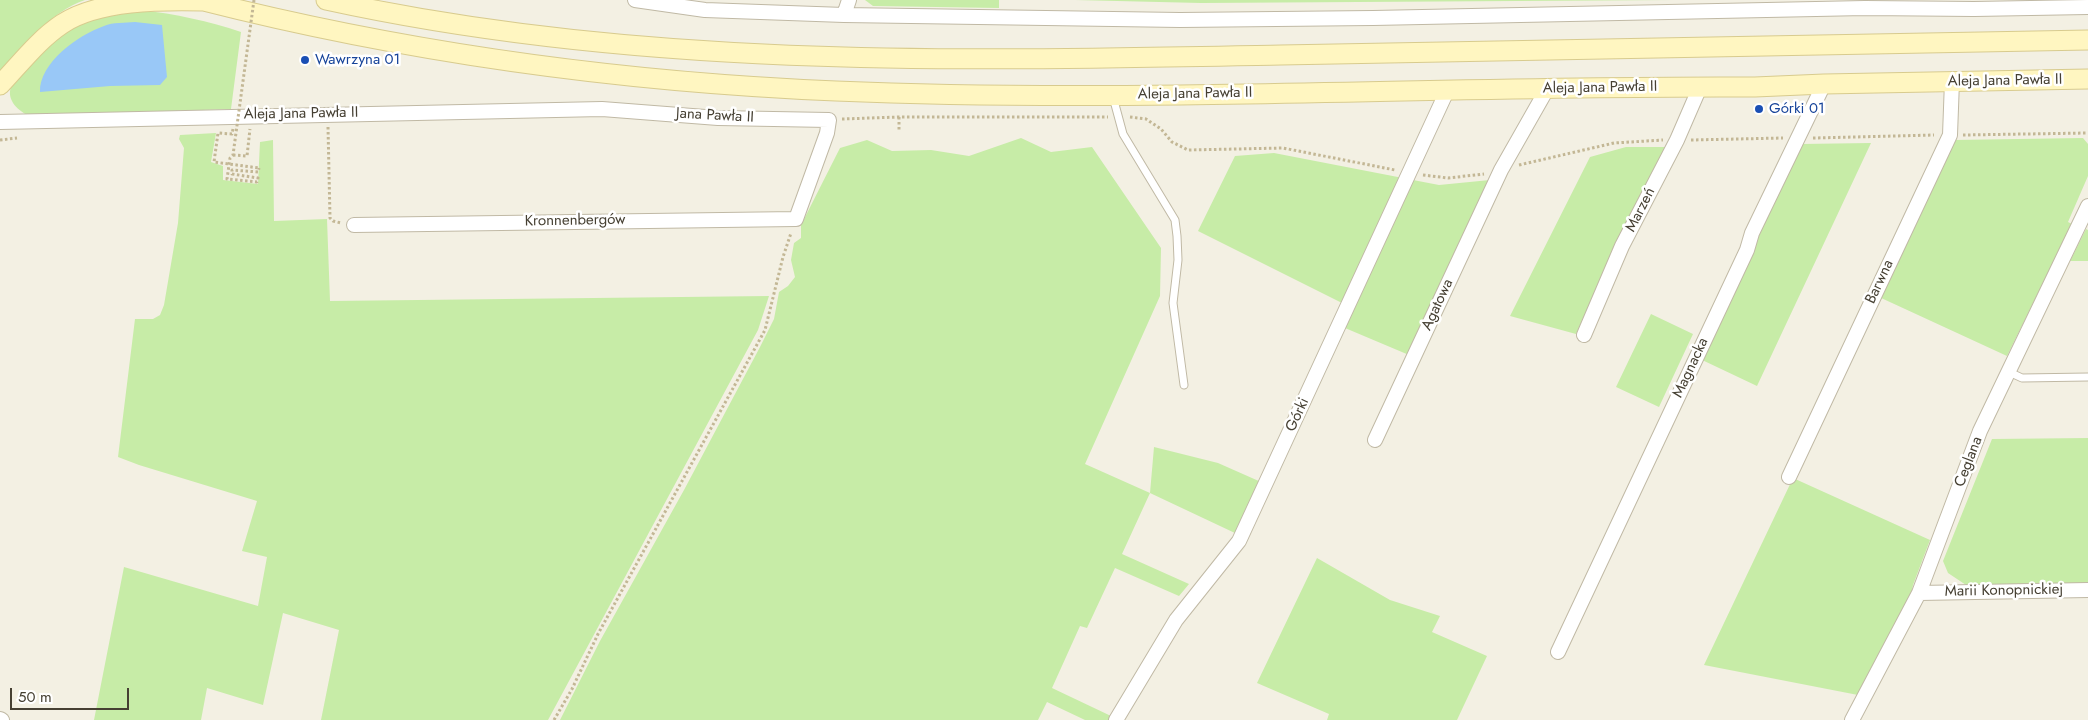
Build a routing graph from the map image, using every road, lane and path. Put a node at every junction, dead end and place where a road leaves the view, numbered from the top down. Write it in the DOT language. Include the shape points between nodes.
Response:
graph roads {
  1 [pos="202,0"];
  2 [pos="254,0"];
  3 [pos="326,0"];
  4 [pos="635,0"];
  5 [pos="849,0"];
  6 [pos="1865,4"];
  7 [pos="1974,4"];
  8 [pos="2082,5"];
  9 [pos="844,15"];
  10 [pos="2088,40"];
  11 [pos="2088,79"];
  12 [pos="1952,81"];
  13 [pos="1824,84"];
  14 [pos="0,85"];
  15 [pos="1700,86"];
  16 [pos="1547,89"];
  17 [pos="1447,91"];
  18 [pos="1112,95"];
  19 [pos="602,109"];
  20 [pos="327,114"];
  21 [pos="899,116"];
  22 [pos="1118,117"];
  23 [pos="829,120"];
  24 [pos="0,122"];
  25 [pos="250,128"];
  26 [pos="233,129"];
  27 [pos="899,130"];
  28 [pos="1788,138"];
  29 [pos="1677,140"];
  30 [pos="233,155"];
  31 [pos="1500,170"];
  32 [pos="1410,173"];
  33 [pos="2088,206"];
  34 [pos="796,219"];
  35 [pos="354,225"];
  36 [pos="1584,335"];
  37 [pos="2009,372"];
  38 [pos="2088,377"];
  39 [pos="1184,385"];
  40 [pos="1375,440"];
  41 [pos="1788,477"];
  42 [pos="2088,590"];
  43 [pos="1919,593"];
  44 [pos="1558,652"];
  45 [pos="554,720"];
  46 [pos="1116,720"];
  47 [pos="1852,720"];
  1 -- 14 [label="main road, Aleja Jana Pawła II" via="133,2 93,10 71,19 46,36"];
  1 -- 18 [label="main road, Aleja Jana Pawła II" via="383,40 555,69 833,91 968,96"];
  2 -- 30 [label="path, bridge"];
  3 -- 10 [label="main road" via="543,37 647,48 842,58 1008,59"];
  4 -- 9 [label="street" via="705,10"];
  5 -- 9 [label="street"];
  6 -- 7 [label="street"];
  6 -- 9 [label="street" via="1189,20"];
  7 -- 8 [label="street"];
  11 -- 12 [label="main road, Aleja Jana Pawła II"];
  12 -- 13 [label="main road, Aleja Jana Pawła II"];
  12 -- 41 [label="street, Barwna" via="1950,135"];
  13 -- 15 [label="main road, Aleja Jana Pawła II"];
  13 -- 44 [label="street, Magnacka"];
  15 -- 16 [label="main road, Aleja Jana Pawła II"];
  15 -- 29 [label="street, Marzeń"];
  16 -- 17 [label="main road, Aleja Jana Pawła II"];
  16 -- 31 [label="street, Agatowa"];
  17 -- 18 [label="main road, Aleja Jana Pawła II"];
  17 -- 32 [label="street, Górki"];
  18 -- 22 [label="lane"];
  19 -- 20 [label="street, Aleja Jana Pawła II"];
  19 -- 23 [label="street, Jana Pawła II" via="718,118"];
  20 -- 24 [label="street, Aleja Jana Pawła II"];
  20 -- 35 [label="path" via="330,218"];
  21 -- 22 [label="path"];
  21 -- 23 [label="path"];
  21 -- 27 [label="path"];
  22 -- 32 [label="path" via="1146,119 1172,142 1188,150 1283,148"];
  22 -- 39 [label="lane" via="1132,151 1175,220 1178,260 1173,303"];
  23 -- 34 [label="street"];
  25 -- 30 [label="path" via="247,156"];
  26 -- 30 [label="path, bridge" via="232,134 218,133 214,162 259,168 258,172 232,170 232,174 258,178 257,182 227,179 230,158"];
  28 -- 29 [label="path"];
  29 -- 31 [label="path" via="1614,143"];
  29 -- 36 [label="street, Marzeń" via="1622,246"];
  31 -- 32 [label="path" via="1461,178"];
  31 -- 40 [label="street, Agatowa"];
  32 -- 46 [label="street, Górki" via="1239,541 1176,620"];
  33 -- 37 [label="street, Ceglana"];
  34 -- 35 [label="street, Kronnenbergów"];
  34 -- 45 [label="path" via="782,257 765,330"];
  37 -- 38 [label="lane" via="2022,378"];
  37 -- 43 [label="street, Ceglana" via="1980,431"];
  42 -- 43 [label="street, Marii Konopnickiej"];
  43 -- 47 [label="street, Ceglana"];
}
